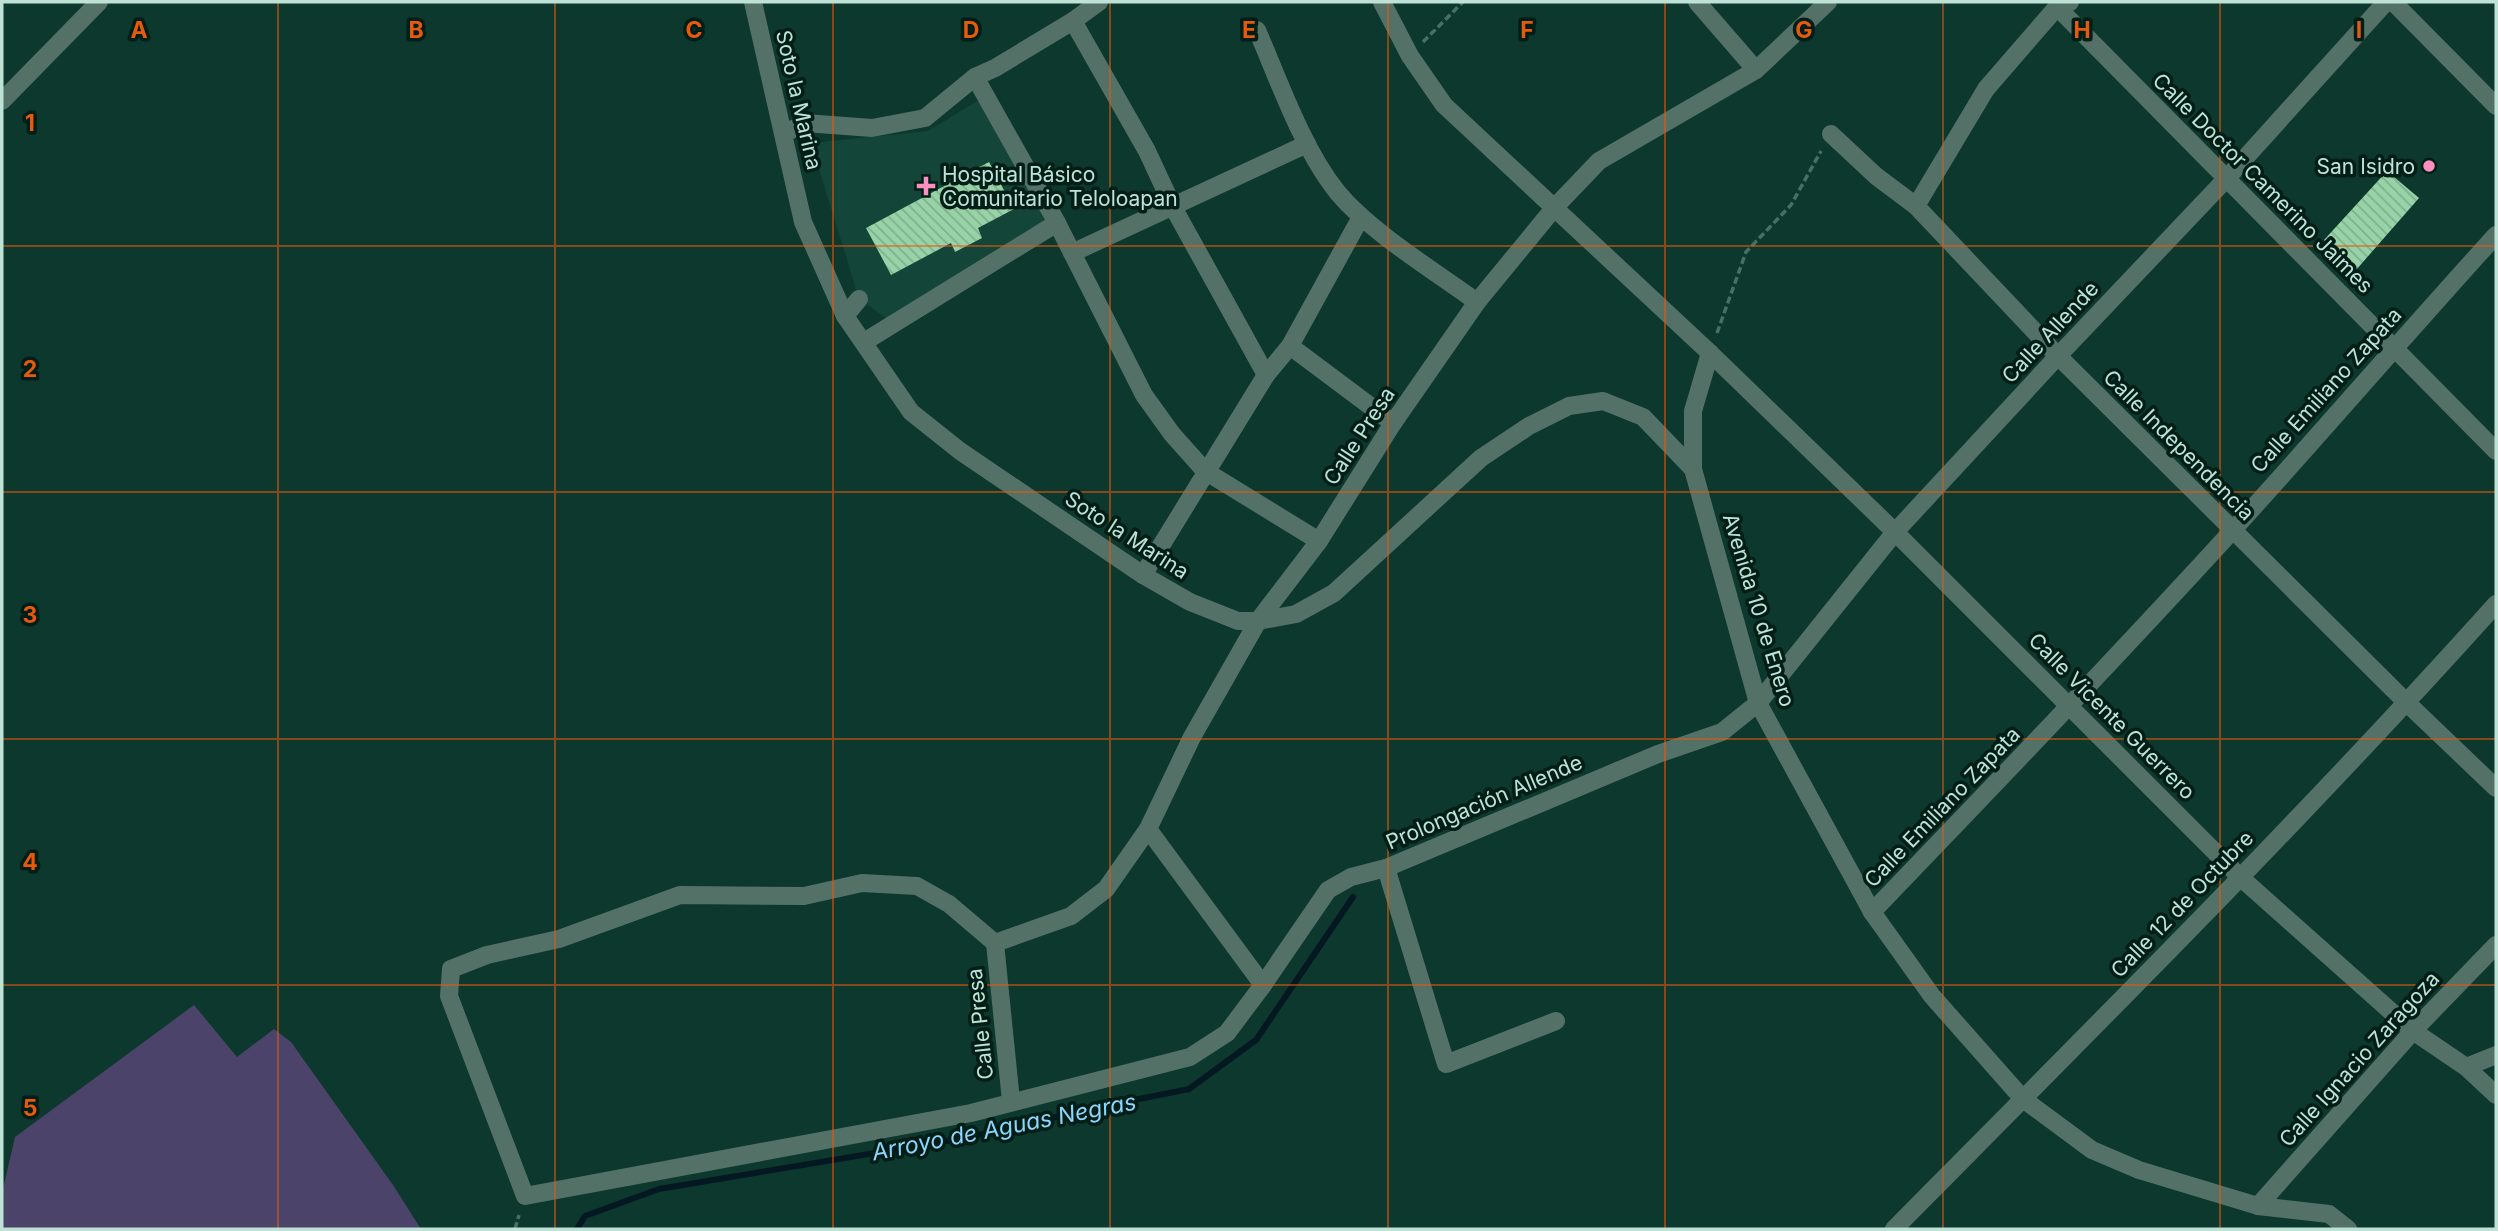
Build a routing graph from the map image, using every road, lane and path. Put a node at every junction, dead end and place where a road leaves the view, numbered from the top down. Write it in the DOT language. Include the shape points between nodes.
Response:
graph roads {
  1 [pos="99,2"];
  2 [pos="753,2"];
  3 [pos="1099,2"];
  4 [pos="1382,2"];
  5 [pos="1463,2"];
  6 [pos="1697,2"];
  7 [pos="1828,2"];
  8 [pos="2386,2"];
  9 [pos="2393,2"];
  10 [pos="2063,4"];
  11 [pos="1073,21"];
  12 [pos="1257,30"];
  13 [pos="1409,56"];
  14 [pos="1756,70"];
  15 [pos="975,77"];
  16 [pos="2,102"];
  17 [pos="2496,106"];
  18 [pos="785,133"];
  19 [pos="1831,134"];
  20 [pos="1307,144"];
  21 [pos="2227,178"];
  22 [pos="1173,206"];
  23 [pos="1916,206"];
  24 [pos="1555,207"];
  25 [pos="1361,217"];
  26 [pos="1057,223"];
  27 [pos="2496,236"];
  28 [pos="1072,253"];
  29 [pos="859,299"];
  30 [pos="1477,302"];
  31 [pos="845,316"];
  32 [pos="864,342"];
  33 [pos="1290,346"];
  34 [pos="2394,347"];
  35 [pos="1710,353"];
  36 [pos="2058,356"];
  37 [pos="1266,375"];
  38 [pos="1393,424"];
  39 [pos="2496,451"];
  40 [pos="1693,468"];
  41 [pos="1205,471"];
  42 [pos="2232,530"];
  43 [pos="1895,533"];
  44 [pos="1319,541"];
  45 [pos="1143,575"];
  46 [pos="2496,604"];
  47 [pos="1258,621"];
  48 [pos="1758,703"];
  49 [pos="2407,703"];
  50 [pos="2070,706"];
  51 [pos="2496,788"];
  52 [pos="1148,829"];
  53 [pos="1386,868"];
  54 [pos="2240,877"];
  55 [pos="1872,912"];
  56 [pos="995,943"];
  57 [pos="2496,944"];
  58 [pos="1263,985"];
  59 [pos="1556,1021"];
  60 [pos="2413,1031"];
  61 [pos="2496,1055"];
  62 [pos="2466,1067"];
  63 [pos="2496,1095"];
  64 [pos="2022,1099"];
  65 [pos="1011,1101"];
  66 [pos="2258,1206"];
  67 [pos="1894,1229"];
  68 [pos="2348,1229"];
  1 -- 16 [label="street"];
  2 -- 18 [label="street, Soto la Marina"];
  3 -- 11 [label="street"];
  4 -- 13 [label="street"];
  5 -- 13 [label="path"];
  6 -- 14 [label="street"];
  7 -- 14 [label="street, Calle Presa"];
  8 -- 21 [label="street, Calle Allende"];
  9 -- 17 [label="street"];
  10 -- 21 [label="street, Calle Doctor Camerino Jaimes"];
  10 -- 23 [label="street" via="1986,89"];
  11 -- 15 [label="street"];
  11 -- 22 [label="street"];
  12 -- 20 [label="street"];
  13 -- 24 [label="street" via="1444,105"];
  14 -- 24 [label="street, Calle Presa" via="1599,161"];
  15 -- 18 [label="street" via="925,118 872,128 805,123"];
  15 -- 26 [label="street"];
  18 -- 31 [label="street, Soto la Marina" via="803,222"];
  19 -- 23 [label="street, Calle Independencia"];
  19 -- 35 [label="path" via="1791,205 1746,252"];
  20 -- 22 [label="street"];
  20 -- 25 [label="street" via="1337,191"];
  21 -- 34 [label="street, Calle Doctor Camerino Jaimes"];
  21 -- 36 [label="street, Calle Allende"];
  22 -- 28 [label="street"];
  22 -- 37 [label="street"];
  23 -- 36 [label="street, Calle Independencia"];
  24 -- 30 [label="street, Calle Presa"];
  24 -- 35 [label="street"];
  25 -- 30 [label="street"];
  25 -- 33 [label="street"];
  26 -- 28 [label="street"];
  26 -- 32 [label="street"];
  27 -- 34 [label="street, Calle Emiliano Zapata"];
  28 -- 41 [label="street" via="1144,395"];
  29 -- 31 [label="street"];
  30 -- 38 [label="street, Calle Presa"];
  31 -- 32 [label="street, Soto la Marina"];
  32 -- 45 [label="street, Soto la Marina" via="911,412 960,451"];
  33 -- 37 [label="street"];
  33 -- 38 [label="street"];
  34 -- 39 [label="street, Calle Doctor Camerino Jaimes"];
  34 -- 42 [label="street, Calle Emiliano Zapata"];
  35 -- 40 [label="street, Avenida 10 de Enero" via="1693,411"];
  35 -- 43 [label="street, Calle Vicente Guerrero"];
  36 -- 42 [label="street, Calle Independencia"];
  36 -- 43 [label="street, Calle Allende"];
  37 -- 41 [label="street"];
  38 -- 44 [label="street, Calle Presa"];
  40 -- 47 [label="street, Soto la Marina" via="1643,416 1603,401 1569,406 1481,458 1334,593 1296,614"];
  40 -- 48 [label="street, Avenida 10 de Enero"];
  41 -- 44 [label="street"];
  41 -- 45 [label="street"];
  42 -- 49 [label="street, Calle Independencia"];
  42 -- 50 [label="street, Calle Emiliano Zapata"];
  43 -- 48 [label="street, Calle Allende"];
  43 -- 50 [label="street, Calle Vicente Guerrero"];
  44 -- 47 [label="street, Calle Presa"];
  45 -- 47 [label="street, Soto la Marina" via="1190,602 1238,621"];
  46 -- 49 [label="street, Calle 12 de Octubre"];
  47 -- 52 [label="street, Calle Presa" via="1192,737"];
  48 -- 53 [label="street, Prolongación Allende" via="1722,732 1658,754"];
  48 -- 55 [label="street, Avenida 10 de Enero"];
  49 -- 51 [label="street, Calle Independencia"];
  49 -- 54 [label="street, Calle 12 de Octubre"];
  50 -- 54 [label="street, Calle Vicente Guerrero"];
  50 -- 55 [label="street, Calle Emiliano Zapata"];
  52 -- 56 [label="street, Calle Presa" via="1106,889 1071,916"];
  52 -- 58 [label="street"];
  53 -- 58 [label="street, Prolongación Allende" via="1351,877 1328,890"];
  53 -- 59 [label="street" via="1446,1064"];
  54 -- 60 [label="street, Calle Vicente Guerrero"];
  54 -- 64 [label="street, Calle 12 de Octubre"];
  55 -- 64 [label="street, Avenida 10 de Enero" via="1932,996"];
  56 -- 65 [label="street, Calle Presa"];
  56 -- 65 [label="street, Calle Presa" via="949,904 917,886 862,883 804,896 680,895 559,939 487,955 451,969 449,996 525,1196 971,1113"];
  57 -- 60 [label="street, Calle Ignacio Zaragoza"];
  58 -- 65 [label="street, Prolongación Allende" via="1227,1033 1190,1057"];
  60 -- 62 [label="street, Calle Vicente Guerrero"];
  60 -- 66 [label="street, Calle Ignacio Zaragoza"];
  61 -- 62 [label="street"];
  62 -- 63 [label="street, Calle Vicente Guerrero"];
  64 -- 66 [label="street, Avenida 10 de Enero" via="2092,1150 2139,1170"];
  64 -- 67 [label="street, Calle 12 de Octubre"];
  66 -- 68 [label="street, Avenida 10 de Enero" via="2329,1214"];
}
